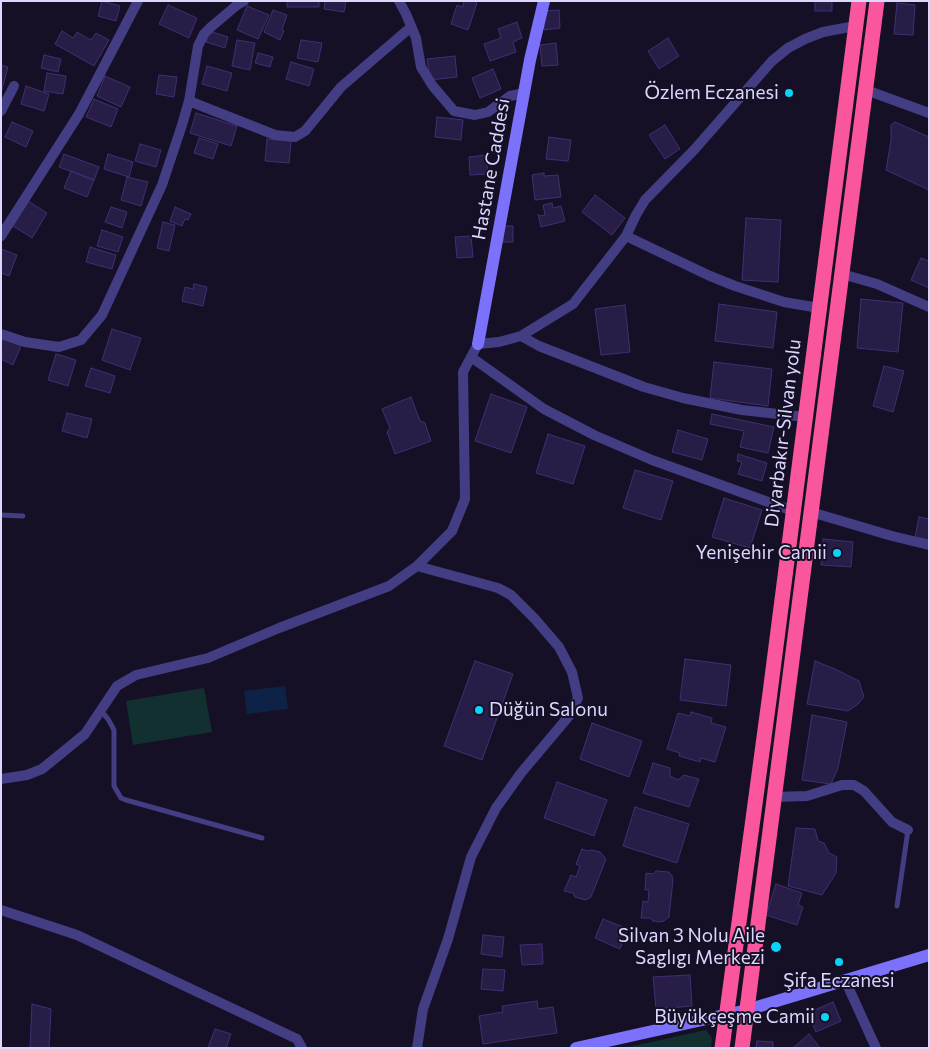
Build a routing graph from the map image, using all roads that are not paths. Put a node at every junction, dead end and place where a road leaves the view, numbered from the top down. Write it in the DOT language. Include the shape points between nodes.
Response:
graph roads {
  1 [pos="138,1"];
  2 [pos="227,1"];
  3 [pos="399,1"];
  4 [pos="544,1"];
  5 [pos="859,1"];
  6 [pos="877,1"];
  7 [pos="240,3"];
  8 [pos="855,26"];
  9 [pos="411,27"];
  10 [pos="14,86"];
  11 [pos="866,90"];
  12 [pos="524,94"];
  13 [pos="189,101"];
  14 [pos="1,111"];
  15 [pos="929,113"];
  16 [pos="1,236"];
  17 [pos="626,236"];
  18 [pos="842,274"];
  19 [pos="929,307"];
  20 [pos="819,308"];
  21 [pos="1,334"];
  22 [pos="521,336"];
  23 [pos="478,344"];
  24 [pos="471,357"];
  25 [pos="805,417"];
  26 [pos="812,512"];
  27 [pos="1,515"];
  28 [pos="22,516"];
  29 [pos="792,518"];
  30 [pos="929,545"];
  31 [pos="417,566"];
  32 [pos="101,710"];
  33 [pos="1,779"];
  34 [pos="775,797"];
  35 [pos="908,830"];
  36 [pos="262,838"];
  37 [pos="897,906"];
  38 [pos="1,910"];
  39 [pos="929,955"];
  40 [pos="845,980"];
  41 [pos="747,1010"];
  42 [pos="726,1014"];
  43 [pos="302,1048"];
  44 [pos="417,1048"];
  45 [pos="576,1048"];
  46 [pos="722,1048"];
  47 [pos="742,1048"];
  48 [pos="876,1048"];
  1 -- 16 [label="street" via="79,114"];
  2 -- 7 [label="street"];
  3 -- 9 [label="street"];
  4 -- 12 [label="street, Hastane Caddesi"];
  5 -- 8 [label="highway, Diyarbakır-Silvan yolu"];
  6 -- 11 [label="highway, Diyarbakır-Silvan yolu"];
  7 -- 13 [label="street" via="204,34 198,46"];
  8 -- 17 [label="street" via="805,39 772,61 645,200"];
  8 -- 20 [label="highway, Diyarbakır-Silvan yolu"];
  9 -- 12 [label="street" via="421,67 454,111 475,115 488,112 510,96"];
  9 -- 13 [label="street" via="341,87 305,131 295,137 275,135"];
  10 -- 14 [label="street"];
  11 -- 15 [label="street"];
  11 -- 18 [label="highway, Diyarbakır-Silvan yolu"];
  12 -- 23 [label="street, Hastane Caddesi"];
  13 -- 21 [label="street" via="162,185 102,315 81,340 58,347"];
  17 -- 20 [label="street" via="735,286 784,302"];
  17 -- 22 [label="street" via="573,304"];
  18 -- 19 [label="street" via="877,284"];
  18 -- 26 [label="highway, Diyarbakır-Silvan yolu"];
  20 -- 25 [label="highway, Diyarbakır-Silvan yolu"];
  22 -- 23 [label="street"];
  22 -- 25 [label="street" via="654,390 712,405"];
  23 -- 24 [label="street"];
  24 -- 29 [label="street" via="544,409 594,435"];
  24 -- 31 [label="street" via="463,372 465,499 452,531"];
  25 -- 29 [label="highway, Diyarbakır-Silvan yolu"];
  26 -- 30 [label="street"];
  26 -- 34 [label="highway, Diyarbakır-Silvan yolu"];
  27 -- 28 [label="lane"];
  29 -- 42 [label="highway, Diyarbakır-Silvan yolu"];
  31 -- 32 [label="street" via="388,586 208,658 136,675 117,686"];
  31 -- 44 [label="street" via="498,588 511,595 560,647 572,672 578,698 569,716 496,808 471,856 448,939 423,1009"];
  32 -- 33 [label="street" via="85,734 42,769"];
  32 -- 36 [label="lane" via="114,730 114,786 121,798"];
  34 -- 35 [label="street" via="807,796 842,784 854,785 868,794 892,822"];
  34 -- 41 [label="highway, Diyarbakır-Silvan yolu"];
  35 -- 37 [label="lane"];
  38 -- 43 [label="street" via="77,935 297,1039"];
  39 -- 40 [label="street"];
  40 -- 41 [label="street"];
  40 -- 48 [label="street"];
  41 -- 42 [label="street"];
  41 -- 47 [label="highway, Diyarbakır-Silvan yolu"];
  42 -- 45 [label="street"];
  42 -- 46 [label="highway, Diyarbakır-Silvan yolu"];
}
